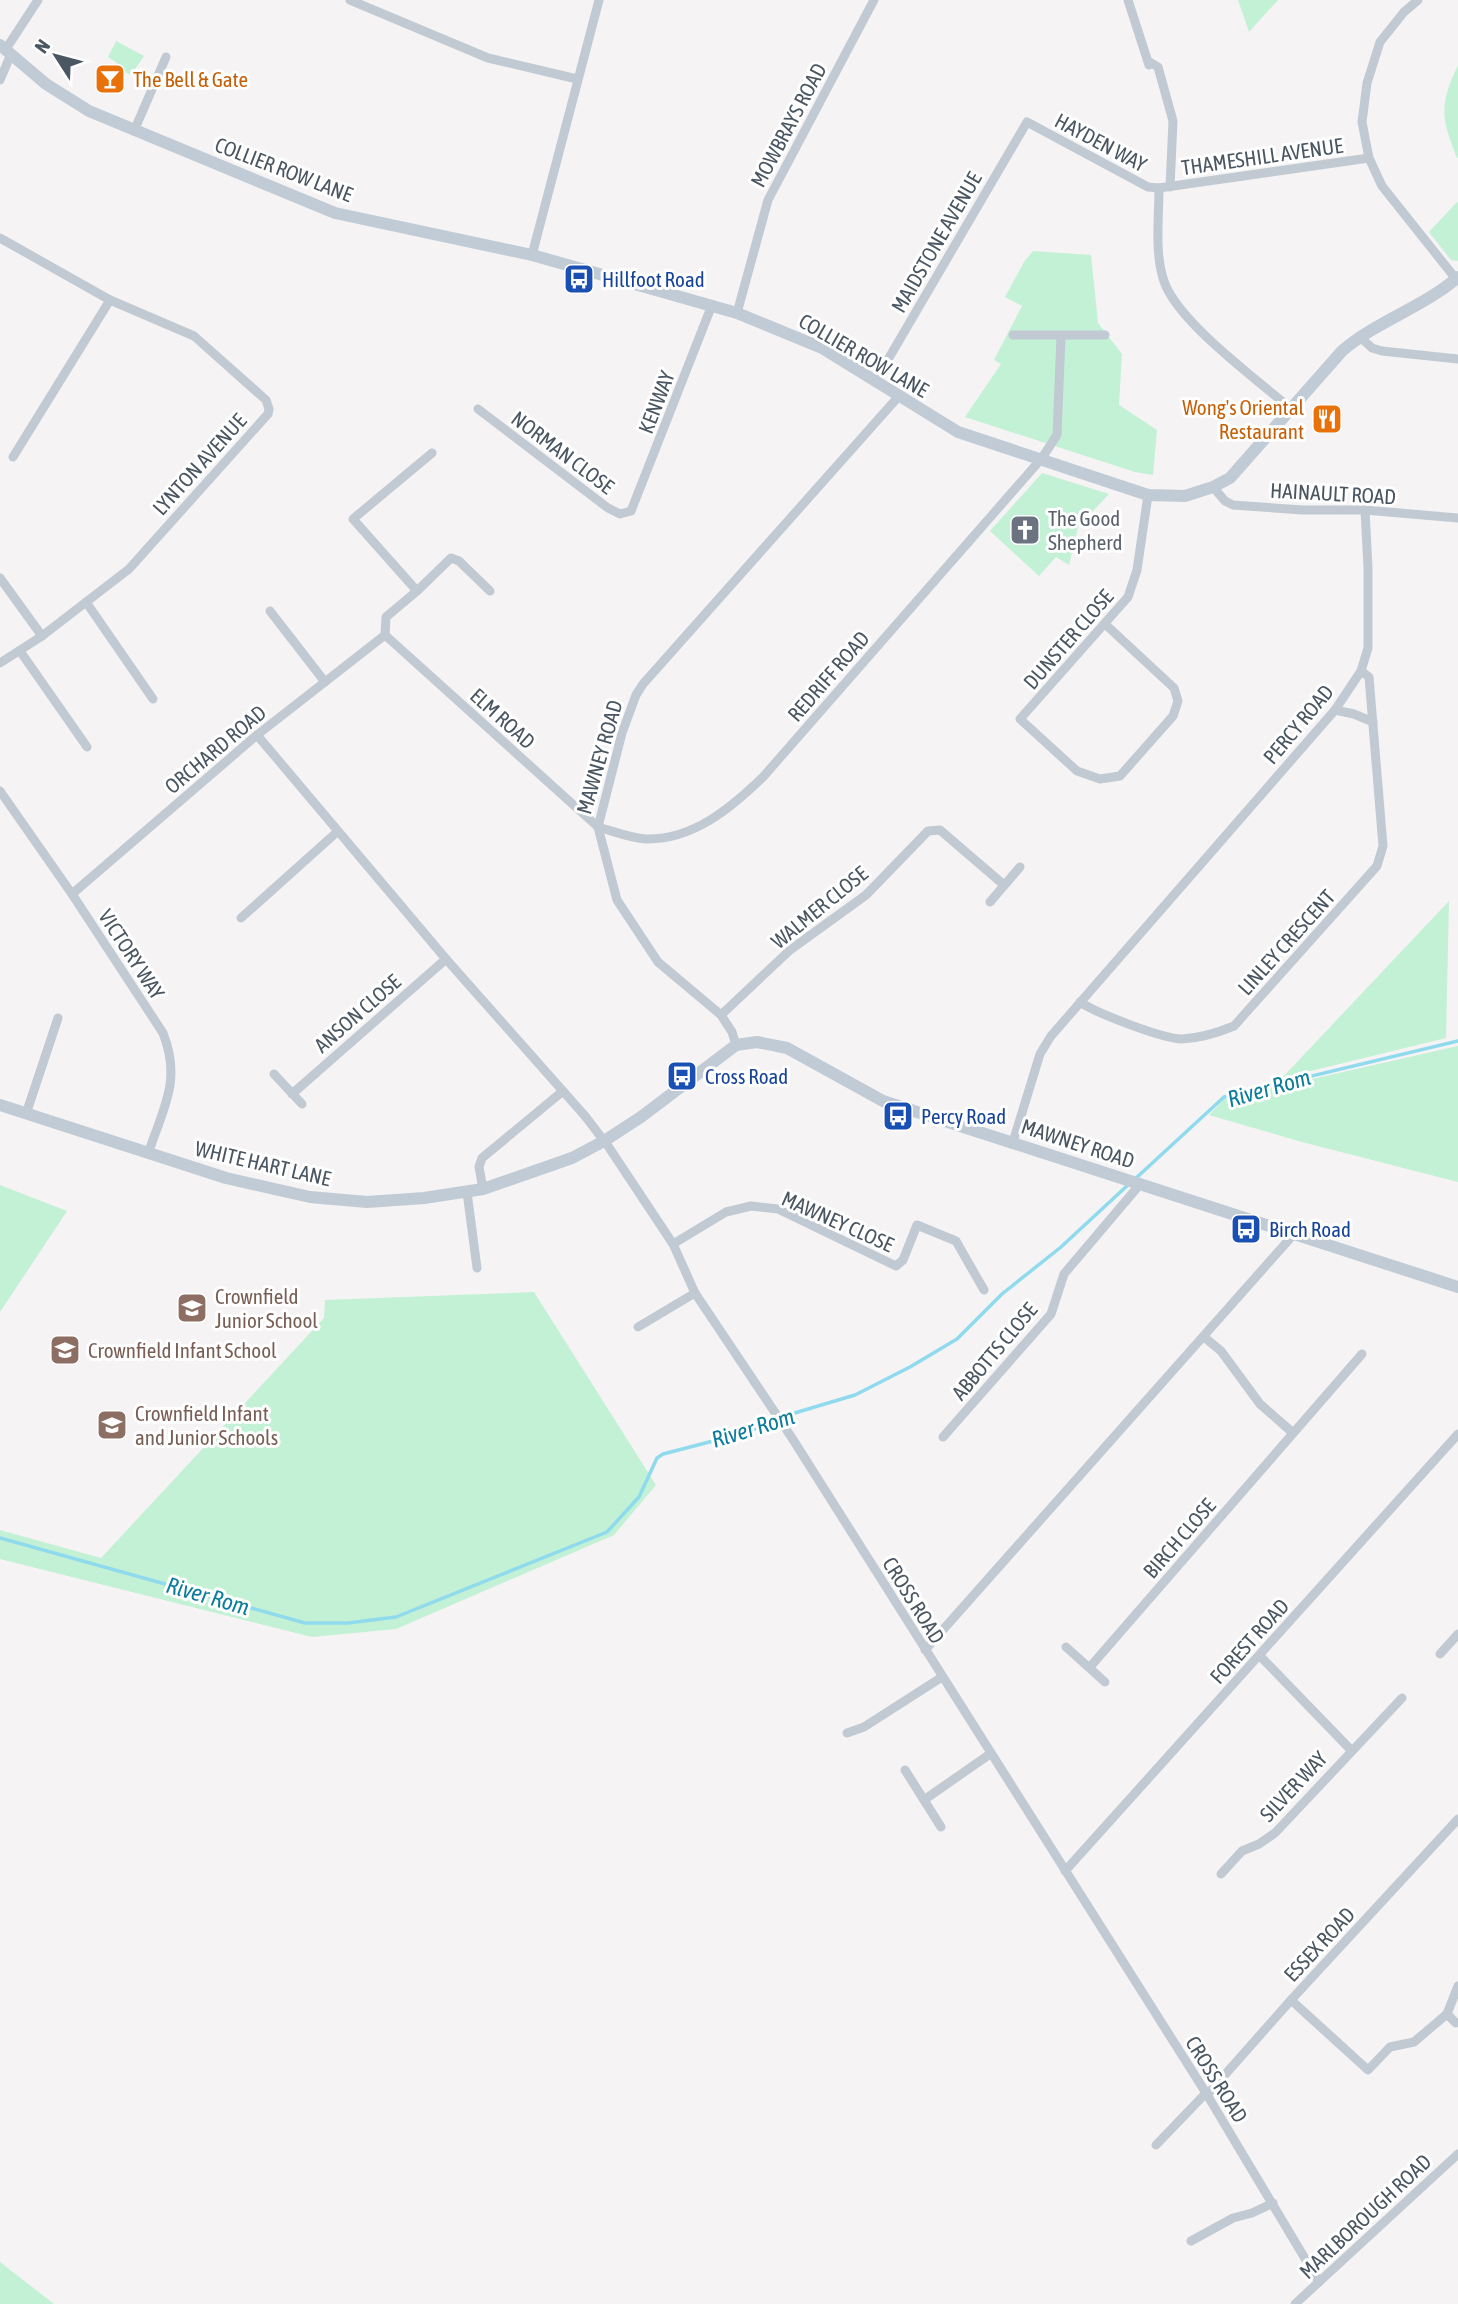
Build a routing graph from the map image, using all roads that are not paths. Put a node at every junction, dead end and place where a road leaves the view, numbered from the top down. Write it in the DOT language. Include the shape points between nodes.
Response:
graph roads {
  1 [pos="38,0"];
  2 [pos="350,0"];
  3 [pos="599,0"];
  4 [pos="874,0"];
  5 [pos="1128,0"];
  6 [pos="1418,0"];
  7 [pos="6,49"];
  8 [pos="166,57"];
  9 [pos="577,79"];
  10 [pos="0,80"];
  11 [pos="1027,122"];
  12 [pos="134,131"];
  13 [pos="1369,158"];
  14 [pos="1164,187"];
  15 [pos="0,238"];
  16 [pos="532,255"];
  17 [pos="1457,278"];
  18 [pos="110,300"];
  19 [pos="712,305"];
  20 [pos="737,313"];
  21 [pos="1013,335"];
  22 [pos="1105,335"];
  23 [pos="1061,336"];
  24 [pos="1359,336"];
  25 [pos="1458,359"];
  26 [pos="876,380"];
  27 [pos="899,396"];
  28 [pos="1290,408"];
  29 [pos="478,409"];
  30 [pos="432,453"];
  31 [pos="13,457"];
  32 [pos="1042,458"];
  33 [pos="1213,487"];
  34 [pos="1148,495"];
  35 [pos="1365,510"];
  36 [pos="631,511"];
  37 [pos="1458,518"];
  38 [pos="0,578"];
  39 [pos="417,591"];
  40 [pos="490,591"];
  41 [pos="86,603"];
  42 [pos="270,611"];
  43 [pos="1105,624"];
  44 [pos="385,635"];
  45 [pos="42,636"];
  46 [pos="20,651"];
  47 [pos="0,663"];
  48 [pos="1361,671"];
  49 [pos="326,682"];
  50 [pos="153,699"];
  51 [pos="1335,710"];
  52 [pos="1373,722"];
  53 [pos="257,736"];
  54 [pos="87,747"];
  55 [pos="0,791"];
  56 [pos="598,827"];
  57 [pos="337,832"];
  58 [pos="1020,867"];
  59 [pos="1004,885"];
  60 [pos="72,894"];
  61 [pos="990,902"];
  62 [pos="240,918"];
  63 [pos="446,959"];
  64 [pos="1080,1002"];
  65 [pos="721,1015"];
  66 [pos="58,1018"];
  67 [pos="736,1045"];
  68 [pos="274,1074"];
  69 [pos="563,1091"];
  70 [pos="292,1094"];
  71 [pos="302,1104"];
  72 [pos="0,1105"];
  73 [pos="26,1114"];
  74 [pos="604,1142"];
  75 [pos="1013,1142"];
  76 [pos="148,1154"];
  77 [pos="1132,1181"];
  78 [pos="482,1189"];
  79 [pos="467,1192"];
  80 [pos="1294,1234"];
  81 [pos="673,1244"];
  82 [pos="477,1268"];
  83 [pos="1458,1287"];
  84 [pos="984,1290"];
  85 [pos="695,1293"];
  86 [pos="638,1327"];
  87 [pos="1204,1337"];
  88 [pos="1362,1354"];
  89 [pos="1293,1433"];
  90 [pos="1458,1434"];
  91 [pos="943,1437"];
  92 [pos="1458,1634"];
  93 [pos="1066,1647"];
  94 [pos="925,1650"];
  95 [pos="1440,1654"];
  96 [pos="1260,1656"];
  97 [pos="1090,1667"];
  98 [pos="942,1677"];
  99 [pos="1105,1682"];
  100 [pos="1402,1698"];
  101 [pos="847,1733"];
  102 [pos="1351,1750"];
  103 [pos="990,1754"];
  104 [pos="905,1770"];
  105 [pos="924,1800"];
  106 [pos="1458,1819"];
  107 [pos="941,1827"];
  108 [pos="1065,1871"];
  109 [pos="1221,1874"];
  110 [pos="1458,1986"];
  111 [pos="1291,2000"];
  112 [pos="1447,2014"];
  113 [pos="1457,2023"];
  114 [pos="1207,2094"];
  115 [pos="1156,2145"];
  116 [pos="1458,2154"];
  117 [pos="1273,2203"];
  118 [pos="1191,2241"];
  119 [pos="1320,2282"];
  120 [pos="1295,2304"];
  1 -- 7 [label="street"];
  2 -- 9 [label="street" via="488,58"];
  3 -- 9 [label="street"];
  4 -- 20 [label="street, MOWBRAYS ROAD" via="768,200"];
  5 -- 14 [label="street" via="1149,65 1158,67 1173,121"];
  6 -- 13 [label="street" via="1380,41 1367,83 1362,122"];
  7 -- 10 [label="street"];
  7 -- 12 [label="main road, COLLIER ROW LANE" via="46,84 89,111"];
  8 -- 12 [label="street"];
  9 -- 16 [label="street"];
  11 -- 14 [label="street, HAYDEN WAY" via="1148,187"];
  11 -- 26 [label="street, MAIDSTONE AVENUE"];
  12 -- 16 [label="main road, COLLIER ROW LANE" via="335,213"];
  13 -- 14 [label="street, THAMESHILL AVENUE"];
  13 -- 17 [label="street" via="1382,186"];
  14 -- 28 [label="street" via="1160,254 1165,283 1180,310"];
  15 -- 18 [label="street, LYNTON AVENUE"];
  16 -- 19 [label="main road, COLLIER ROW LANE"];
  17 -- 24 [label="main road, COLLIER ROW LANE"];
  18 -- 31 [label="street"];
  18 -- 41 [label="street, LYNTON AVENUE" via="194,337 266,400 269,409 129,569"];
  19 -- 20 [label="main road, COLLIER ROW LANE"];
  19 -- 36 [label="street, KENWAY"];
  20 -- 26 [label="main road, COLLIER ROW LANE" via="822,348"];
  21 -- 23 [label="street"];
  22 -- 23 [label="street"];
  23 -- 32 [label="street, REDRIFF ROAD" via="1056,435"];
  24 -- 25 [label="street" via="1382,351"];
  24 -- 28 [label="main road, COLLIER ROW LANE"];
  26 -- 27 [label="main road, COLLIER ROW LANE"];
  27 -- 32 [label="main road, COLLIER ROW LANE" via="958,432"];
  27 -- 56 [label="street, MAWNEY ROAD" via="647,678 622,733"];
  28 -- 33 [label="main road, COLLIER ROW LANE" via="1230,478"];
  29 -- 36 [label="street, NORMAN CLOSE" via="608,508 620,514"];
  30 -- 39 [label="street" via="353,519"];
  32 -- 34 [label="main road, COLLIER ROW LANE"];
  32 -- 56 [label="street, REDRIFF ROAD" via="739,801 674,837 644,839"];
  33 -- 34 [label="main road, COLLIER ROW LANE" via="1185,496"];
  33 -- 35 [label="street, HAINAULT ROAD" via="1233,505"];
  34 -- 43 [label="street, DUNSTER CLOSE" via="1137,570 1128,597"];
  35 -- 37 [label="street, HAINAULT ROAD"];
  35 -- 48 [label="street, PERCY ROAD" via="1368,648"];
  38 -- 45 [label="street"];
  39 -- 40 [label="street" via="451,558"];
  39 -- 44 [label="street" via="386,617"];
  41 -- 45 [label="street, LYNTON AVENUE"];
  41 -- 50 [label="street"];
  42 -- 49 [label="street"];
  43 -- 43 [label="street, DUNSTER CLOSE" via="1020,719 1077,771 1100,779 1119,776 1173,716 1178,701 1174,688"];
  44 -- 49 [label="street, ORCHARD ROAD"];
  44 -- 56 [label="street, ELM ROAD"];
  45 -- 46 [label="street, LYNTON AVENUE"];
  46 -- 47 [label="street, LYNTON AVENUE"];
  46 -- 54 [label="street"];
  48 -- 51 [label="street, PERCY ROAD"];
  48 -- 52 [label="street, LINLEY CRESCENT" via="1369,677"];
  49 -- 53 [label="street, ORCHARD ROAD"];
  51 -- 52 [label="street"];
  51 -- 64 [label="street, PERCY ROAD"];
  52 -- 64 [label="street, LINLEY CRESCENT" via="1383,846 1377,866 1234,1026 1213,1035 1178,1039"];
  53 -- 57 [label="street, CROSS ROAD"];
  53 -- 60 [label="street, ORCHARD ROAD"];
  55 -- 60 [label="street, VICTORY WAY"];
  56 -- 65 [label="street, MAWNEY ROAD" via="617,900 658,962"];
  57 -- 62 [label="street"];
  57 -- 63 [label="street, CROSS ROAD"];
  58 -- 59 [label="street"];
  59 -- 61 [label="street"];
  59 -- 65 [label="street, WALMER CLOSE" via="940,830 928,831 866,895 790,950"];
  60 -- 76 [label="street, VICTORY WAY" via="169,1047 170,1090"];
  63 -- 69 [label="street, CROSS ROAD"];
  63 -- 70 [label="street, ANSON CLOSE"];
  64 -- 75 [label="street, PERCY ROAD" via="1040,1054"];
  65 -- 67 [label="street, MAWNEY ROAD"];
  66 -- 73 [label="street"];
  67 -- 74 [label="main road, WHITE HART LANE"];
  67 -- 75 [label="main road, MAWNEY ROAD" via="757,1042 786,1048 883,1101"];
  68 -- 70 [label="street"];
  69 -- 74 [label="street, CROSS ROAD"];
  69 -- 78 [label="street" via="482,1158"];
  70 -- 71 [label="street"];
  72 -- 73 [label="main road, WHITE HART LANE"];
  73 -- 76 [label="main road, WHITE HART LANE"];
  74 -- 78 [label="main road, WHITE HART LANE"];
  74 -- 81 [label="street, CROSS ROAD"];
  75 -- 77 [label="main road, MAWNEY ROAD"];
  76 -- 79 [label="main road, WHITE HART LANE" via="314,1198 366,1202"];
  77 -- 80 [label="main road, MAWNEY ROAD"];
  77 -- 91 [label="street, ABBOTTS CLOSE" via="1136,1189 1064,1273 1051,1314"];
  78 -- 79 [label="main road, WHITE HART LANE"];
  79 -- 82 [label="street"];
  80 -- 83 [label="main road, MAWNEY ROAD"];
  80 -- 87 [label="street"];
  81 -- 84 [label="street, MAWNEY CLOSE" via="726,1212 751,1206 778,1209 896,1266 917,1225 956,1241"];
  81 -- 85 [label="street, CROSS ROAD"];
  85 -- 86 [label="street"];
  85 -- 94 [label="street, CROSS ROAD"];
  87 -- 89 [label="street" via="1221,1351 1260,1404"];
  87 -- 94 [label="street"];
  88 -- 89 [label="street, BIRCH CLOSE"];
  89 -- 97 [label="street, BIRCH CLOSE"];
  90 -- 96 [label="street, FOREST ROAD"];
  92 -- 95 [label="street"];
  93 -- 97 [label="street"];
  94 -- 98 [label="street, CROSS ROAD"];
  96 -- 102 [label="street, SILVER WAY"];
  96 -- 108 [label="street, FOREST ROAD"];
  97 -- 99 [label="street"];
  98 -- 101 [label="street"];
  98 -- 103 [label="street, CROSS ROAD"];
  100 -- 102 [label="street, SILVER WAY"];
  102 -- 109 [label="street, SILVER WAY" via="1275,1833 1242,1851"];
  103 -- 105 [label="street"];
  103 -- 108 [label="street, CROSS ROAD"];
  104 -- 105 [label="street"];
  105 -- 107 [label="street"];
  106 -- 111 [label="street, ESSEX ROAD"];
  108 -- 114 [label="street, CROSS ROAD"];
  110 -- 112 [label="street"];
  111 -- 112 [label="street" via="1368,2070 1390,2047 1414,2042"];
  111 -- 114 [label="street, ESSEX ROAD"];
  112 -- 113 [label="street"];
  114 -- 115 [label="street, ESSEX ROAD"];
  114 -- 117 [label="street, CROSS ROAD"];
  116 -- 119 [label="street, MARLBOROUGH ROAD"];
  117 -- 118 [label="street"];
  117 -- 119 [label="street, CROSS ROAD"];
  119 -- 120 [label="street, MARLBOROUGH ROAD"];
}
